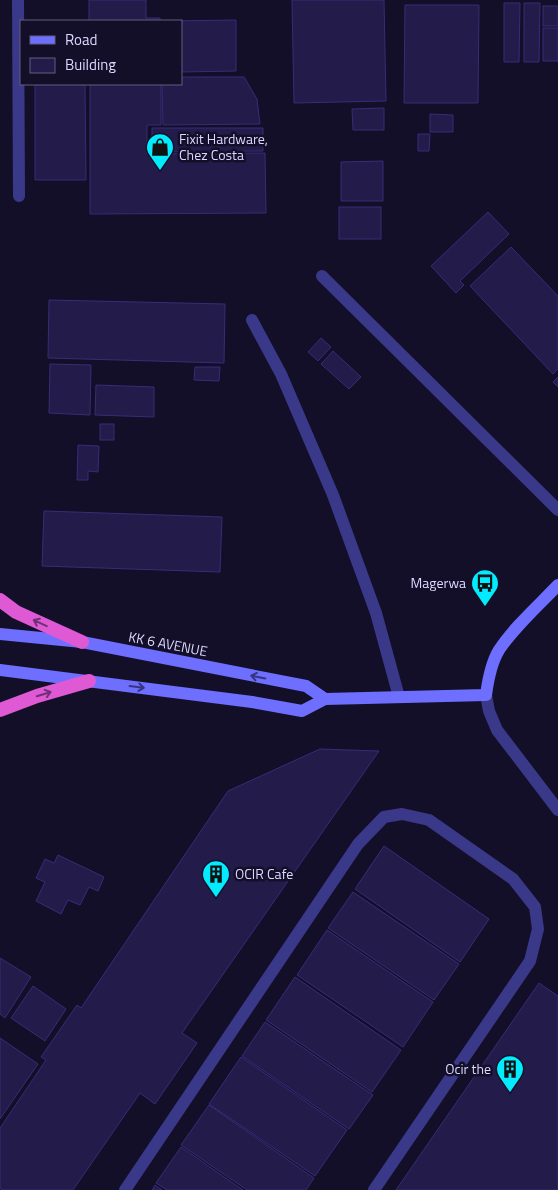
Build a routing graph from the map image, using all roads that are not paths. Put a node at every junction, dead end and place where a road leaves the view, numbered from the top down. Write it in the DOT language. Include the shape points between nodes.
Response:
graph roads {
  1 [pos="18,0"];
  2 [pos="20,196"];
  3 [pos="322,276"];
  4 [pos="252,320"];
  5 [pos="558,510"];
  6 [pos="558,585"];
  7 [pos="0,600"];
  8 [pos="0,634"];
  9 [pos="82,642"];
  10 [pos="0,670"];
  11 [pos="89,681"];
  12 [pos="486,695"];
  13 [pos="399,697"];
  14 [pos="325,699"];
  15 [pos="0,710"];
  16 [pos="558,810"];
  17 [pos="125,1190"];
  18 [pos="374,1190"];
  1 -- 2 [label="street"];
  3 -- 5 [label="street"];
  4 -- 13 [label="street" via="281,374 334,495 376,613"];
  6 -- 12 [label="main road" via="498,651"];
  9 -- 7 [label="highway, one-way" via="16,612"];
  8 -- 9 [label="main road, KK 6 AVENUE"];
  14 -- 9 [label="main road, KK 6 AVENUE, one-way" via="306,686"];
  10 -- 11 [label="main road"];
  11 -- 14 [label="main road, one-way" via="302,711"];
  15 -- 11 [label="highway, one-way"];
  12 -- 13 [label="main road"];
  12 -- 16 [label="street" via="497,730"];
  13 -- 14 [label="main road"];
  17 -- 18 [label="street" via="358,844 384,816 402,814 429,820 513,879 536,907 538,929 530,961"];
}
